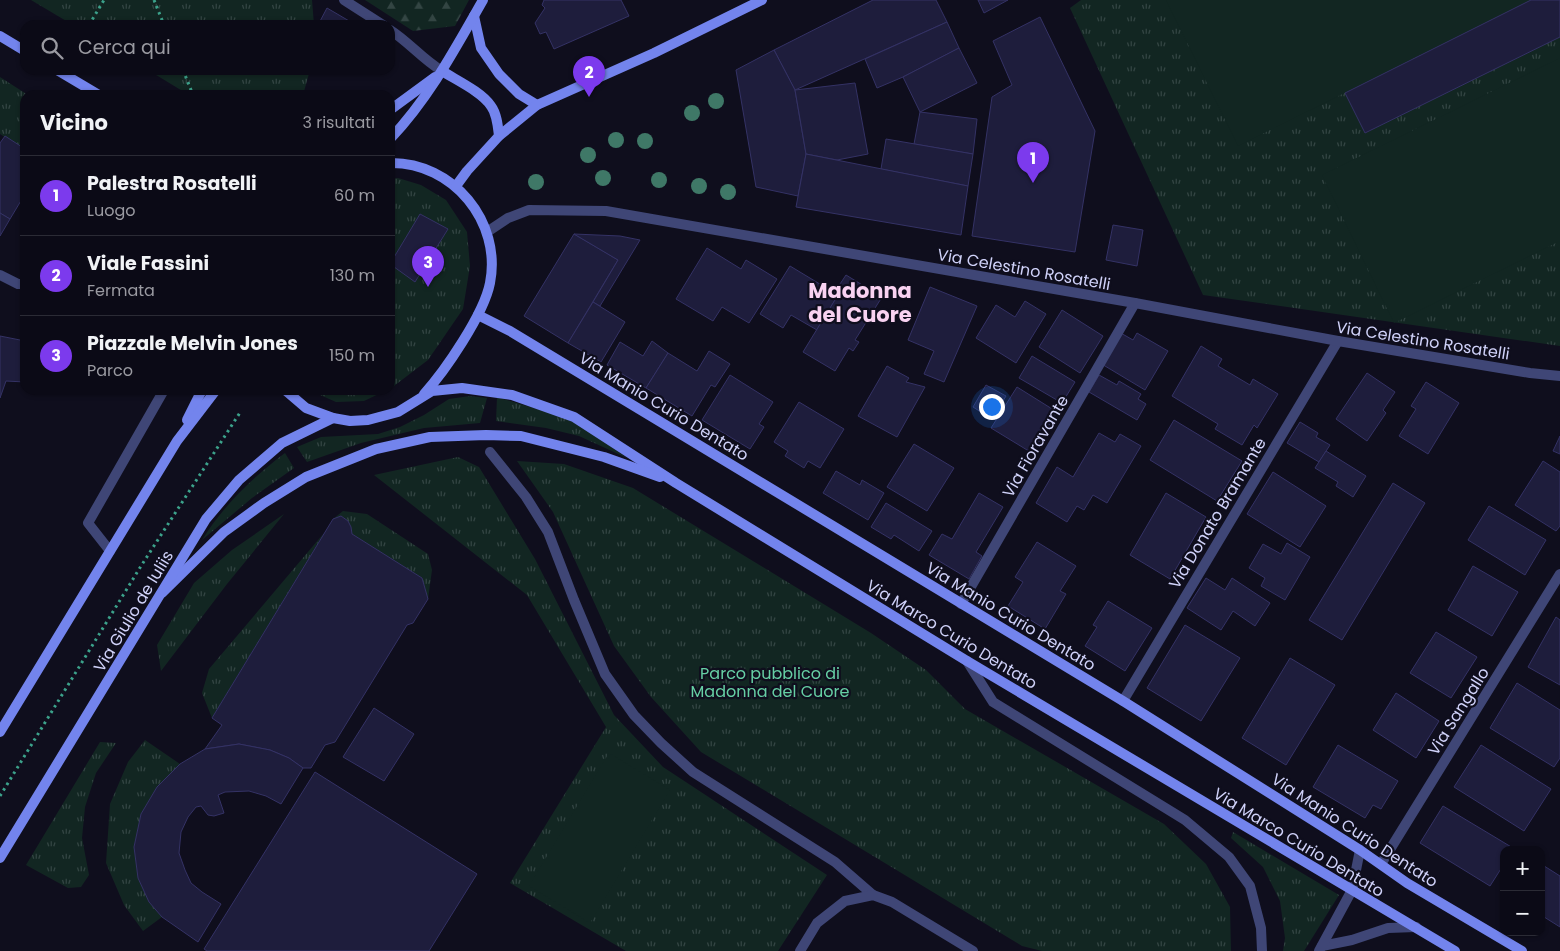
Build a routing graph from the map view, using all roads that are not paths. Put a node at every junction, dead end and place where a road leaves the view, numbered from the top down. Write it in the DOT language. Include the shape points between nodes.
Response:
graph roads {
  1 [pos="344,0"];
  2 [pos="483,0"];
  3 [pos="762,0"];
  4 [pos="474,16"];
  5 [pos="375,20"];
  6 [pos="395,33"];
  7 [pos="0,36"];
  8 [pos="20,48"];
  9 [pos="442,71"];
  10 [pos="65,75"];
  11 [pos="91,90"];
  12 [pos="537,105"];
  13 [pos="395,106"];
  14 [pos="395,133"];
  15 [pos="498,136"];
  16 [pos="395,163"];
  17 [pos="456,186"];
  18 [pos="487,232"];
  19 [pos="0,275"];
  20 [pos="20,284"];
  21 [pos="1135,303"];
  22 [pos="478,315"];
  23 [pos="1338,341"];
  24 [pos="1560,376"];
  25 [pos="161,395"];
  26 [pos="200,395"];
  27 [pos="212,395"];
  28 [pos="291,395"];
  29 [pos="421,398"];
  30 [pos="333,418"];
  31 [pos="177,441"];
  32 [pos="490,452"];
  33 [pos="676,483"];
  34 [pos="110,551"];
  35 [pos="1559,579"];
  36 [pos="162,593"];
  37 [pos="961,604"];
  38 [pos="967,662"];
  39 [pos="1123,701"];
  40 [pos="0,732"];
  41 [pos="1360,850"];
  42 [pos="0,858"];
  43 [pos="1381,864"];
  44 [pos="1352,890"];
  45 [pos="873,895"];
  46 [pos="1416,927"];
  47 [pos="1321,949"];
  48 [pos="800,951"];
  49 [pos="972,951"];
  50 [pos="1262,951"];
  51 [pos="1455,951"];
  52 [pos="1522,951"];
  1 -- 5 [label="street"];
  2 -- 4 [label="main road"];
  3 -- 12 [label="main road"];
  4 -- 9 [label="main road"];
  4 -- 12 [label="main road" via="481,48 499,74 519,94"];
  6 -- 9 [label="street" via="426,62"];
  7 -- 8 [label="main road"];
  9 -- 13 [label="main road"];
  9 -- 14 [label="main road" via="417,109"];
  9 -- 15 [label="main road" via="491,106"];
  10 -- 11 [label="main road"];
  12 -- 15 [label="main road"];
  15 -- 17 [label="main road"];
  16 -- 17 [label="main road" via="425,168"];
  17 -- 18 [label="main road" via="472,203"];
  18 -- 21 [label="street, Via Celestino Rosatelli" via="508,218 529,210 606,211"];
  18 -- 22 [label="main road" via="492,260 490,284"];
  19 -- 20 [label="street"];
  21 -- 23 [label="street, Via Celestino Rosatelli"];
  21 -- 37 [label="street, Via Fioravante"];
  22 -- 29 [label="main road" via="439,378"];
  22 -- 37 [label="main road, Via Manio Curio Dentato" via="510,331"];
  23 -- 24 [label="street, Via Celestino Rosatelli"];
  23 -- 39 [label="street, Via Donato Bramante"];
  25 -- 34 [label="street" via="88,523"];
  26 -- 31 [label="main road"];
  27 -- 31 [label="main road"];
  28 -- 30 [label="main road" via="306,408"];
  29 -- 30 [label="main road" via="398,412 368,420"];
  29 -- 33 [label="main road, Via Marco Curio Dentato" via="432,391 462,388 512,395 574,416"];
  30 -- 36 [label="main road, Via Giulio de Iuliis" via="282,443 239,480 206,519"];
  31 -- 34 [label="main road"];
  32 -- 45 [label="street" via="526,497 548,532 606,674 634,715 693,772 836,862"];
  33 -- 36 [label="main road" via="604,457 521,436 430,437 376,449 306,477 224,532"];
  33 -- 38 [label="main road, Via Marco Curio Dentato"];
  34 -- 40 [label="main road"];
  35 -- 43 [label="street, Via Sangallo"];
  36 -- 42 [label="main road, Via Giulio de Iuliis"];
  37 -- 39 [label="main road, Via Manio Curio Dentato"];
  38 -- 44 [label="main road, Via Marco Curio Dentato"];
  38 -- 50 [label="street" via="993,702 1185,820 1228,857 1250,886 1261,928"];
  39 -- 41 [label="main road, Via Manio Curio Dentato"];
  41 -- 43 [label="main road, Via Manio Curio Dentato"];
  41 -- 44 [label="street"];
  43 -- 52 [label="main road, Via Manio Curio Dentato"];
  44 -- 46 [label="main road, Via Marco Curio Dentato"];
  44 -- 47 [label="street"];
  45 -- 48 [label="street" via="845,901 817,923"];
  45 -- 49 [label="street" via="892,902"];
  46 -- 47 [label="street" via="1388,928"];
  46 -- 51 [label="main road, Via Marco Curio Dentato"];
}
